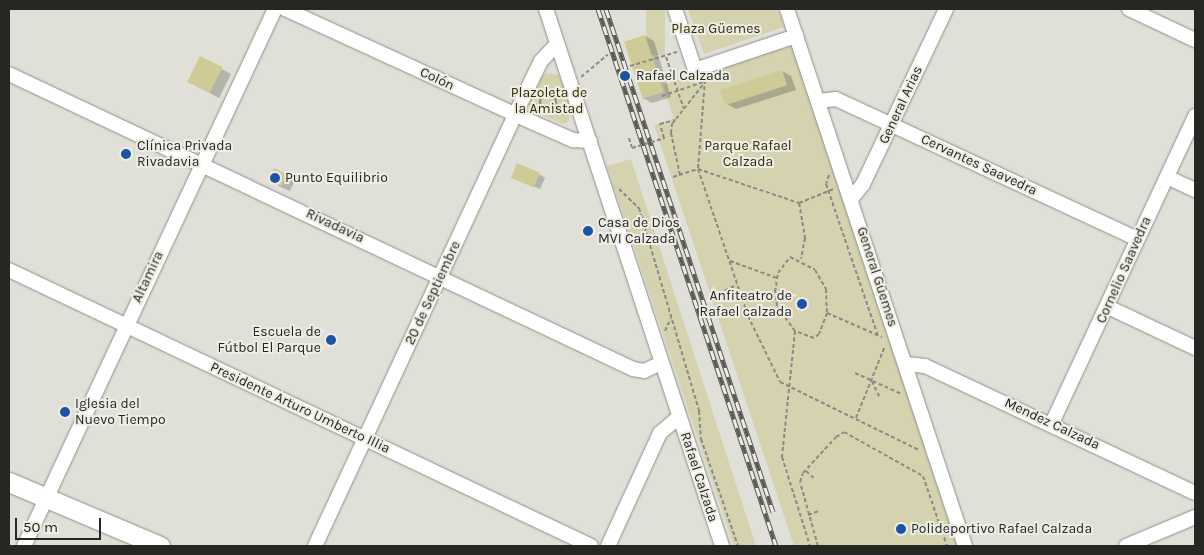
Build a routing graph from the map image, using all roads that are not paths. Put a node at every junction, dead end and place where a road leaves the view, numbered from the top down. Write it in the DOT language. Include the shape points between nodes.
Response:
graph roads {
  1 [pos="275,9"];
  2 [pos="285,9"];
  3 [pos="546,9"];
  4 [pos="675,9"];
  5 [pos="787,9"];
  6 [pos="946,9"];
  7 [pos="1129,9"];
  8 [pos="796,36"];
  9 [pos="1195,40"];
  10 [pos="557,44"];
  11 [pos="9,74"];
  12 [pos="819,101"];
  13 [pos="515,115"];
  14 [pos="1195,116"];
  15 [pos="891,124"];
  16 [pos="590,141"];
  17 [pos="202,164"];
  18 [pos="1167,177"];
  19 [pos="1195,190"];
  20 [pos="852,198"];
  21 [pos="1137,239"];
  22 [pos="9,270"];
  23 [pos="442,276"];
  24 [pos="1108,307"];
  25 [pos="125,326"];
  26 [pos="1195,348"];
  27 [pos="661,363"];
  28 [pos="906,364"];
  29 [pos="679,418"];
  30 [pos="1052,423"];
  31 [pos="364,438"];
  32 [pos="9,482"];
  33 [pos="1195,492"];
  34 [pos="46,498"];
  35 [pos="1195,517"];
  36 [pos="24,546"];
  37 [pos="160,546"];
  38 [pos="314,546"];
  39 [pos="592,546"];
  40 [pos="608,546"];
  41 [pos="722,546"];
  42 [pos="965,546"];
  43 [pos="1126,546"];
  1 -- 17 [label="street, Altamira"];
  2 -- 13 [label="street, Colón"];
  3 -- 10 [label="street, Rafael Calzada"];
  4 -- 8 [label="street" via="688,48 701,68"];
  5 -- 8 [label="street, General Güemes"];
  6 -- 15 [label="street, General Arias"];
  7 -- 9 [label="street"];
  8 -- 12 [label="street, General Güemes"];
  10 -- 13 [label="street, 20 de Septiembre" via="541,61"];
  10 -- 16 [label="street, Rafael Calzada"];
  11 -- 17 [label="street, Rivadavia"];
  12 -- 15 [label="street, Cervantes Saavedra" via="836,99"];
  12 -- 20 [label="street, General Güemes"];
  13 -- 16 [label="street, Colón" via="573,140"];
  13 -- 23 [label="street, 20 de Septiembre"];
  14 -- 18 [label="street, Cornelio Saavedra"];
  15 -- 20 [label="street, General Arias" via="863,184"];
  15 -- 21 [label="street, Cervantes Saavedra"];
  16 -- 27 [label="street, Rafael Calzada"];
  17 -- 23 [label="street, Rivadavia"];
  17 -- 25 [label="street, Altamira"];
  18 -- 19 [label="street"];
  18 -- 21 [label="street, Cornelio Saavedra"];
  20 -- 28 [label="street, General Güemes"];
  21 -- 24 [label="street, Cornelio Saavedra"];
  22 -- 25 [label="street, Presidente Arturo Umberto Illia"];
  23 -- 27 [label="street, Rivadavia" via="633,369 644,371"];
  23 -- 31 [label="street, 20 de Septiembre"];
  24 -- 26 [label="street"];
  24 -- 30 [label="street, Cornelio Saavedra"];
  25 -- 31 [label="street, Presidente Arturo Umberto Illia"];
  25 -- 34 [label="street, Altamira"];
  27 -- 29 [label="street, Rafael Calzada"];
  28 -- 30 [label="street, Mendez Calzada" via="925,366"];
  28 -- 42 [label="street, General Güemes"];
  29 -- 40 [label="street" via="660,433"];
  29 -- 41 [label="street, Rafael Calzada"];
  30 -- 33 [label="street, Mendez Calzada"];
  31 -- 38 [label="street, 20 de Septiembre"];
  31 -- 39 [label="street, Presidente Arturo Umberto Illia"];
  32 -- 34 [label="main road"];
  34 -- 36 [label="street, Altamira"];
  34 -- 37 [label="main road"];
  35 -- 43 [label="street"];
}
